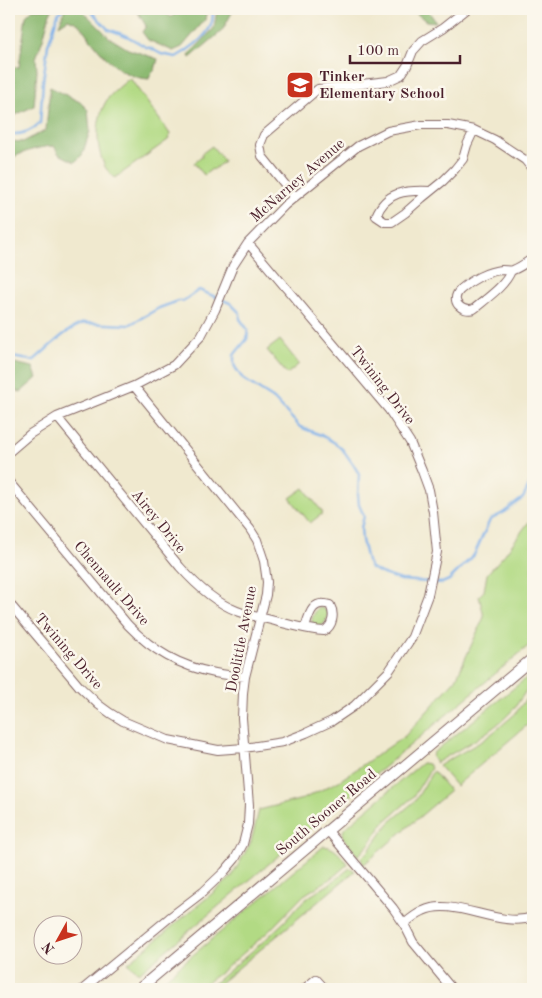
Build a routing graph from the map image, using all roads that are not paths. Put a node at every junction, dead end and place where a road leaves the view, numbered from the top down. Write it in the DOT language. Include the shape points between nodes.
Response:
graph roads {
  1 [pos="467,9"];
  2 [pos="474,130"];
  3 [pos="533,170"];
  4 [pos="430,191"];
  5 [pos="295,196"];
  6 [pos="248,243"];
  7 [pos="533,258"];
  8 [pos="511,271"];
  9 [pos="134,386"];
  10 [pos="56,417"];
  11 [pos="9,452"];
  12 [pos="9,482"];
  13 [pos="9,603"];
  14 [pos="260,617"];
  15 [pos="305,628"];
  16 [pos="533,658"];
  17 [pos="246,676"];
  18 [pos="244,748"];
  19 [pos="328,831"];
  20 [pos="533,917"];
  21 [pos="404,924"];
  22 [pos="84,989"];
  23 [pos="139,989"];
  24 [pos="304,989"];
  25 [pos="325,989"];
  26 [pos="452,989"];
  1 -- 5 [label="street" via="422,41 401,75 388,81 318,89 264,136 260,145 262,156"];
  2 -- 3 [label="street, McNarney Avenue" via="525,160"];
  2 -- 4 [label="street" via="463,159"];
  2 -- 5 [label="street, McNarney Avenue" via="448,125 421,125 388,131 358,146"];
  4 -- 4 [label="street" via="392,222 376,216 384,201 398,193"];
  5 -- 6 [label="street, McNarney Avenue"];
  6 -- 9 [label="street, McNarney Avenue" via="233,266 201,336 174,365"];
  6 -- 18 [label="street, Twining Drive" via="389,410 410,442 428,490 437,552 431,586 412,637 389,670 354,706 332,721 283,742"];
  7 -- 8 [label="street"];
  8 -- 8 [label="street" via="504,282 474,309 458,306 456,295 472,281 491,272"];
  9 -- 10 [label="street, McNarney Avenue"];
  9 -- 14 [label="street, Doolittle Avenue" via="257,540 267,582"];
  10 -- 11 [label="street, McNarney Avenue"];
  10 -- 14 [label="street, Airey Drive" via="192,580 228,607"];
  12 -- 17 [label="street, Chennault Drive" via="144,640 162,654 194,668 216,674"];
  13 -- 18 [label="street, Twining Drive" via="80,688 123,721 168,740 190,745 218,750"];
  14 -- 15 [label="street, Airey Drive"];
  14 -- 17 [label="street, Doolittle Avenue"];
  16 -- 19 [label="main road, South Sooner Road"];
  17 -- 18 [label="street, Doolittle Avenue" via="242,718"];
  18 -- 22 [label="street, Doolittle Avenue" via="248,824 235,859 203,892"];
  19 -- 21 [label="street"];
  19 -- 23 [label="main road, South Sooner Road"];
  20 -- 21 [label="street" via="508,920 437,907 423,911"];
  21 -- 26 [label="street" via="413,942"];
  24 -- 25 [label="street" via="316,979"];
}
